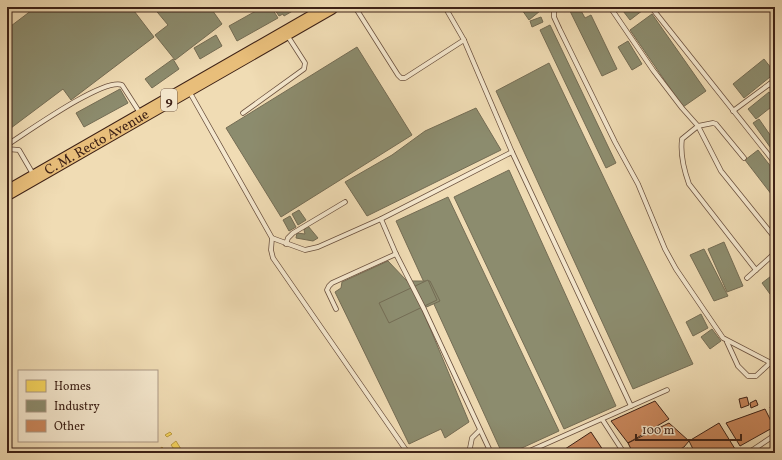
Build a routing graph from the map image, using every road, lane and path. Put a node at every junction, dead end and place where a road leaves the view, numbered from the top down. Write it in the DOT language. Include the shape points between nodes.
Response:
graph roads {
  1 [pos="331,7"];
  2 [pos="354,7"];
  3 [pos="445,7"];
  4 [pos="554,7"];
  5 [pos="610,7"];
  6 [pos="651,7"];
  7 [pos="286,33"];
  8 [pos="464,40"];
  9 [pos="775,80"];
  10 [pos="770,84"];
  11 [pos="188,89"];
  12 [pos="775,90"];
  13 [pos="734,111"];
  14 [pos="243,113"];
  15 [pos="142,115"];
  16 [pos="698,126"];
  17 [pos="7,145"];
  18 [pos="7,149"];
  19 [pos="512,152"];
  20 [pos="744,158"];
  21 [pos="775,163"];
  22 [pos="35,176"];
  23 [pos="7,193"];
  24 [pos="345,202"];
  25 [pos="381,219"];
  26 [pos="272,238"];
  27 [pos="775,238"];
  28 [pos="286,244"];
  29 [pos="775,253"];
  30 [pos="396,254"];
  31 [pos="756,270"];
  32 [pos="747,278"];
  33 [pos="336,309"];
  34 [pos="727,341"];
  35 [pos="770,363"];
  36 [pos="775,365"];
  37 [pos="667,390"];
  38 [pos="631,406"];
  39 [pos="602,419"];
  40 [pos="480,430"];
  41 [pos="775,435"];
  42 [pos="531,452"];
  43 [pos="408,453"];
  44 [pos="469,453"];
  45 [pos="491,453"];
  46 [pos="525,453"];
  47 [pos="624,453"];
  48 [pos="748,453"];
  1 -- 7 [label="highway, C. M. Recto Avenue / 9"];
  2 -- 8 [label="lane" via="401,78 405,78"];
  3 -- 8 [label="lane"];
  4 -- 34 [label="lane" via="554,17 560,30 638,184 669,256 697,302"];
  5 -- 16 [label="lane" via="653,70"];
  6 -- 13 [label="lane"];
  7 -- 11 [label="highway, C. M. Recto Avenue / 9"];
  7 -- 14 [label="lane" via="305,63 304,70"];
  8 -- 19 [label="lane"];
  9 -- 10 [label="lane"];
  10 -- 12 [label="lane"];
  10 -- 13 [label="lane"];
  11 -- 15 [label="highway, C. M. Recto Avenue / 9"];
  11 -- 26 [label="lane"];
  13 -- 21 [label="lane"];
  15 -- 17 [label="lane" via="122,85 112,85 80,98"];
  15 -- 22 [label="highway, C. M. Recto Avenue / 9"];
  16 -- 20 [label="lane" via="716,124"];
  16 -- 27 [label="lane" via="721,171"];
  16 -- 31 [label="lane" via="681,141 685,174 689,184"];
  18 -- 22 [label="lane" via="19,150"];
  19 -- 25 [label="lane"];
  19 -- 38 [label="lane"];
  22 -- 23 [label="highway, C. M. Recto Avenue / 9"];
  24 -- 28 [label="lane" via="293,233"];
  25 -- 28 [label="lane" via="313,249 305,250"];
  25 -- 30 [label="lane"];
  26 -- 28 [label="lane"];
  26 -- 43 [label="lane" via="273,258"];
  29 -- 31 [label="lane"];
  30 -- 33 [label="lane" via="332,283 327,290"];
  30 -- 40 [label="lane" via="422,303"];
  31 -- 32 [label="lane"];
  34 -- 35 [label="lane"];
  34 -- 35 [label="lane" via="738,366 748,376 756,376"];
  35 -- 36 [label="lane"];
  37 -- 38 [label="lane"];
  38 -- 39 [label="lane"];
  39 -- 42 [label="lane"];
  39 -- 47 [label="lane"];
  40 -- 44 [label="lane" via="472,438"];
  40 -- 45 [label="lane"];
  41 -- 48 [label="lane"];
  42 -- 46 [label="lane"];
}
